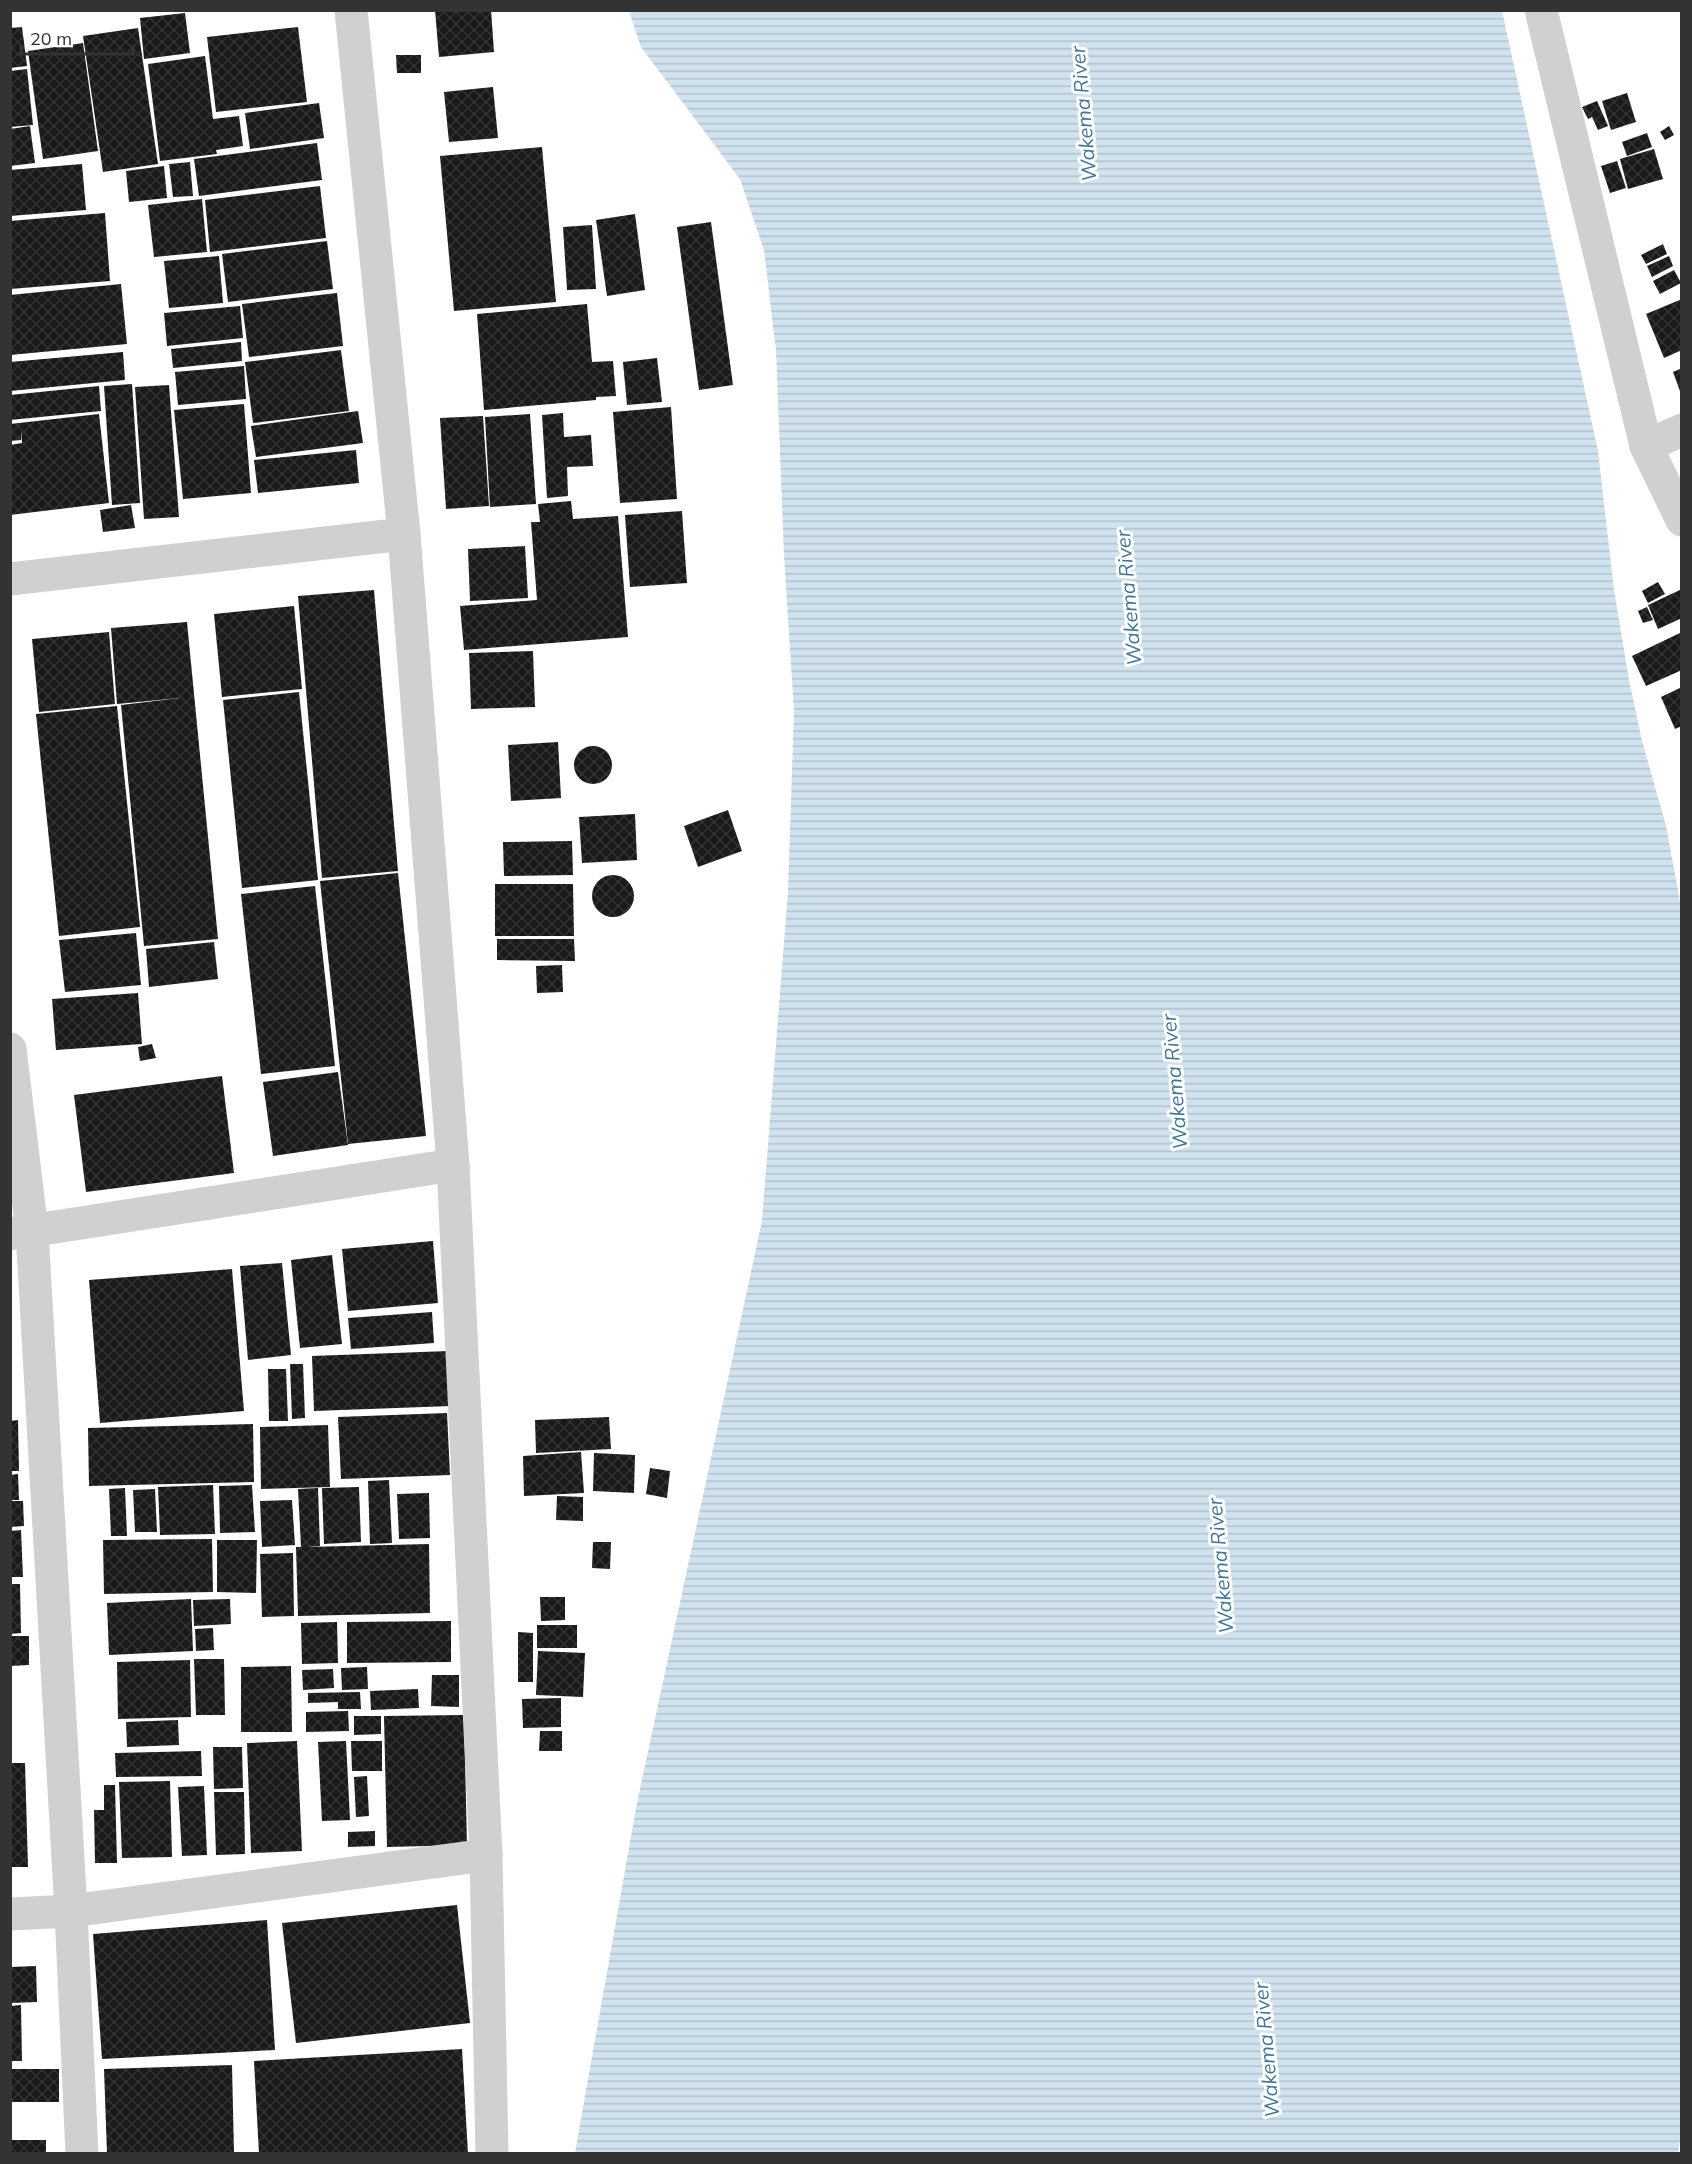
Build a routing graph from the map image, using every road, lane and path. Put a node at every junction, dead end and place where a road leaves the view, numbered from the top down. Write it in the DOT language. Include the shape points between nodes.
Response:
graph roads {
  1 [pos="351,10"];
  2 [pos="1541,10"];
  3 [pos="1682,430"];
  4 [pos="1646,446"];
  5 [pos="1682,520"];
  6 [pos="404,534"];
  7 [pos="10,579"];
  8 [pos="10,1049"];
  9 [pos="453,1165"];
  10 [pos="21,1233"];
  11 [pos="486,1855"];
  12 [pos="71,1911"];
  13 [pos="10,1914"];
  14 [pos="82,2154"];
  15 [pos="492,2154"];
  1 -- 6 [label="street"];
  2 -- 4 [label="street"];
  3 -- 4 [label="street"];
  4 -- 5 [label="street"];
  6 -- 7 [label="street"];
  6 -- 9 [label="street"];
  8 -- 10 [label="street"];
  9 -- 10 [label="street"];
  9 -- 11 [label="street"];
  10 -- 12 [label="street"];
  11 -- 12 [label="street"];
  11 -- 15 [label="street"];
  12 -- 13 [label="street"];
  12 -- 14 [label="street"];
}
